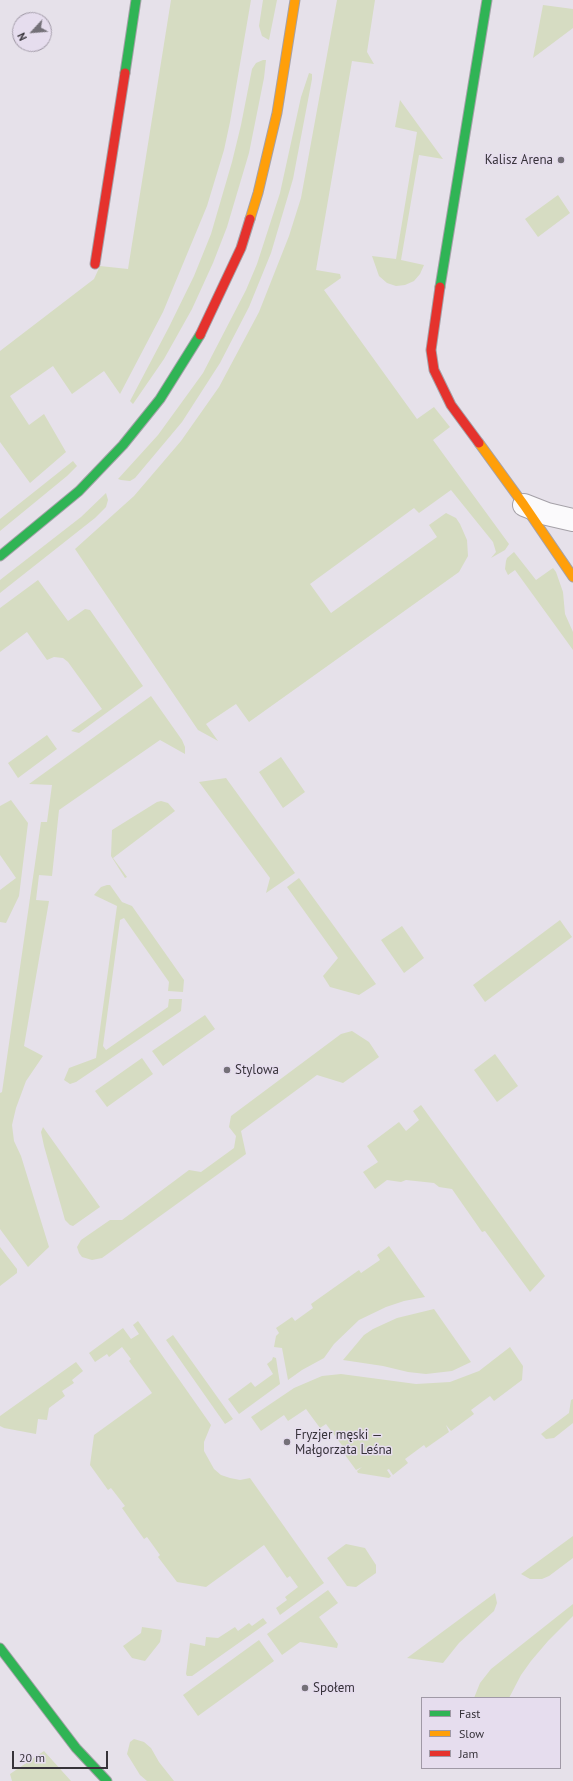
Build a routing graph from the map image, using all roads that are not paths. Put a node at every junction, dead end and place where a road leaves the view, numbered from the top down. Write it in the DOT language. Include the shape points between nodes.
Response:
graph roads {
  1 [pos="136,0"];
  2 [pos="295,0"];
  3 [pos="487,0"];
  4 [pos="95,264"];
  5 [pos="524,505"];
  6 [pos="573,520"];
  7 [pos="0,556"];
  8 [pos="573,577"];
  9 [pos="0,1648"];
  10 [pos="107,1781"];
  1 -- 4 [label="street"];
  2 -- 7 [label="street" via="275,119 258,194 241,248 202,331 160,399 118,450 69,500"];
  3 -- 5 [label="street" via="431,350 440,387"];
  5 -- 6 [label="street"];
  5 -- 8 [label="street"];
  9 -- 10 [label="street" via="56,1724"];
}
